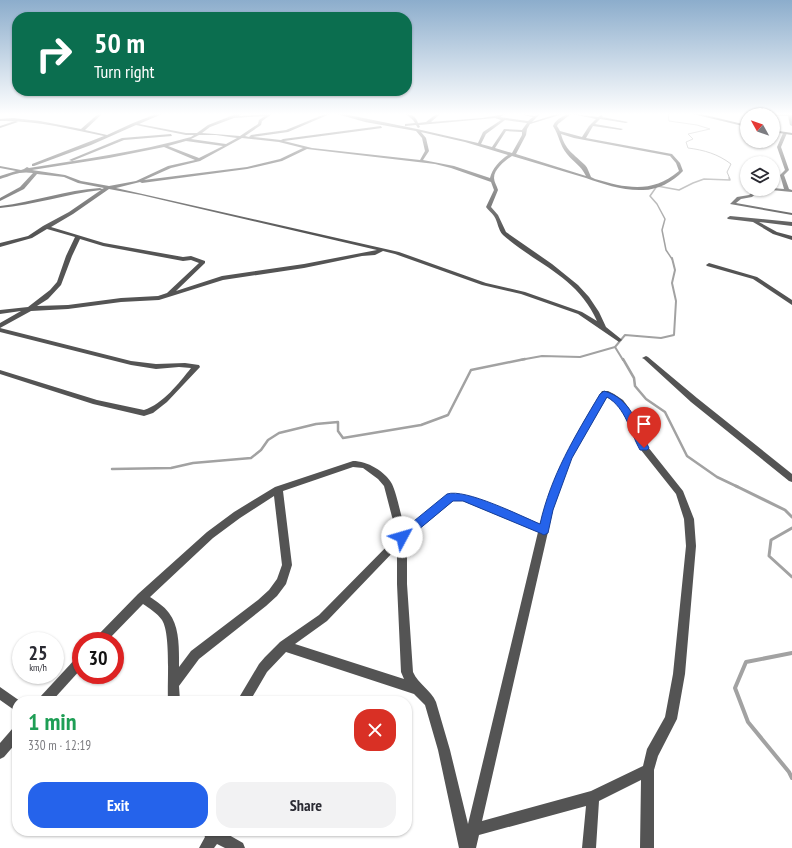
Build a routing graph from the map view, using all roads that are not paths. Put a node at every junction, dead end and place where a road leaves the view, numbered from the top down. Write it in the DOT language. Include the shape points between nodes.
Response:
graph roads {
  1 [pos="65,154"];
  2 [pos="87,154"];
  3 [pos="127,154"];
  4 [pos="183,154"];
  5 [pos="210,154"];
  6 [pos="295,154"];
  7 [pos="355,154"];
  8 [pos="425,154"];
  9 [pos="512,154"];
  10 [pos="569,154"];
  11 [pos="664,154"];
  12 [pos="781,154"];
  13 [pos="199,160"];
  14 [pos="421,161"];
  15 [pos="60,164"];
  16 [pos="785,164"];
  17 [pos="792,164"];
  18 [pos="0,167"];
  19 [pos="25,170"];
  20 [pos="37,172"];
  21 [pos="0,178"];
  22 [pos="589,178"];
  23 [pos="493,181"];
  24 [pos="136,182"];
  25 [pos="106,189"];
  26 [pos="780,190"];
  27 [pos="790,191"];
  28 [pos="750,196"];
  29 [pos="0,200"];
  30 [pos="0,207"];
  31 [pos="775,212"];
  32 [pos="756,213"];
  33 [pos="792,214"];
  34 [pos="792,224"];
  35 [pos="45,227"];
  36 [pos="78,236"];
  37 [pos="792,238"];
  38 [pos="0,245"];
  39 [pos="381,250"];
  40 [pos="709,265"];
  41 [pos="166,296"];
  42 [pos="792,303"];
  43 [pos="27,309"];
  44 [pos="0,312"];
  45 [pos="0,326"];
  46 [pos="604,328"];
  47 [pos="2,332"];
  48 [pos="619,340"];
  49 [pos="646,358"];
  50 [pos="0,372"];
  51 [pos="792,479"];
  52 [pos="278,489"];
  53 [pos="544,530"];
  54 [pos="402,537"];
  55 [pos="142,597"];
  56 [pos="109,632"];
  57 [pos="284,646"];
  58 [pos="72,671"];
  59 [pos="173,685"];
  60 [pos="417,690"];
  61 [pos="0,693"];
  62 [pos="49,696"];
  63 [pos="174,696"];
  64 [pos="246,696"];
  65 [pos="12,702"];
  66 [pos="12,738"];
  67 [pos="0,753"];
  68 [pos="648,770"];
  69 [pos="593,797"];
  70 [pos="473,830"];
  71 [pos="211,836"];
  72 [pos="217,836"];
  73 [pos="206,848"];
  74 [pos="238,848"];
  75 [pos="466,848"];
  76 [pos="469,848"];
  77 [pos="589,848"];
  78 [pos="646,848"];
  1 -- 19 [label="street"];
  2 -- 15 [label="street"];
  3 -- 15 [label="street"];
  4 -- 13 [label="street"];
  5 -- 13 [label="street"];
  6 -- 24 [label="street" via="284,159 244,169"];
  7 -- 14 [label="street"];
  8 -- 14 [label="street"];
  9 -- 22 [label="street"];
  9 -- 23 [label="street" via="503,160 493,175"];
  10 -- 22 [label="street" via="584,168"];
  11 -- 22 [label="street" via="671,155 681,172 660,185 643,189"];
  12 -- 16 [label="street"];
  13 -- 24 [label="street" via="170,167"];
  14 -- 23 [label="street" via="448,166"];
  15 -- 19 [label="street"];
  15 -- 20 [label="street"];
  16 -- 17 [label="street"];
  16 -- 27 [label="street" via="787,170 782,173"];
  18 -- 19 [label="street"];
  19 -- 20 [label="street"];
  19 -- 21 [label="street"];
  20 -- 25 [label="street" via="65,176"];
  20 -- 29 [label="street" via="22,188"];
  23 -- 46 [label="street" via="496,190 488,207 496,215 504,233 562,272 576,285 599,314"];
  24 -- 25 [label="street"];
  25 -- 30 [label="street" via="78,191 32,203"];
  25 -- 35 [label="street"];
  25 -- 39 [label="street" via="141,194"];
  26 -- 27 [label="street"];
  28 -- 31 [label="street" via="740,198 732,204"];
  31 -- 32 [label="street"];
  31 -- 33 [label="street"];
  34 -- 37 [label="street" via="750,217 775,233"];
  35 -- 36 [label="street"];
  35 -- 38 [label="street" via="23,240"];
  36 -- 41 [label="street" via="112,246 183,259 192,258 203,262"];
  36 -- 43 [label="street" via="58,284"];
  39 -- 41 [label="street" via="341,260 222,278"];
  39 -- 46 [label="street" via="413,258 494,287 530,295 580,313"];
  40 -- 42 [label="street" via="755,278"];
  41 -- 43 [label="street"];
  43 -- 44 [label="street"];
  43 -- 45 [label="street"];
  46 -- 48 [label="street"];
  47 -- 50 [label="street" via="150,366 196,367 160,405 144,413 96,402"];
  49 -- 51 [label="street"];
  52 -- 54 [label="street" via="353,464 366,466 388,485"];
  52 -- 55 [label="street" via="210,535"];
  52 -- 59 [label="street" via="287,565 282,581 274,593 195,656"];
  53 -- 54 [label="street" via="464,498 451,497"];
  53 -- 68 [label="street" via="548,510 572,448 604,394 611,396 626,410 644,448 680,493 689,519 691,546 679,674 671,719 652,754"];
  53 -- 70 [label="street"];
  54 -- 57 [label="street" via="323,618"];
  54 -- 60 [label="street" via="407,672"];
  55 -- 56 [label="street"];
  55 -- 59 [label="street" via="164,615 169,623"];
  57 -- 60 [label="street"];
  57 -- 64 [label="street" via="263,668"];
  58 -- 62 [label="street"];
  59 -- 63 [label="street"];
  60 -- 75 [label="street" via="430,702 444,750"];
  61 -- 65 [label="street"];
  66 -- 67 [label="street"];
  68 -- 69 [label="street"];
  68 -- 78 [label="street"];
  69 -- 70 [label="street"];
  69 -- 77 [label="street"];
  70 -- 76 [label="street"];
  71 -- 73 [label="street"];
  72 -- 74 [label="street"];
}
